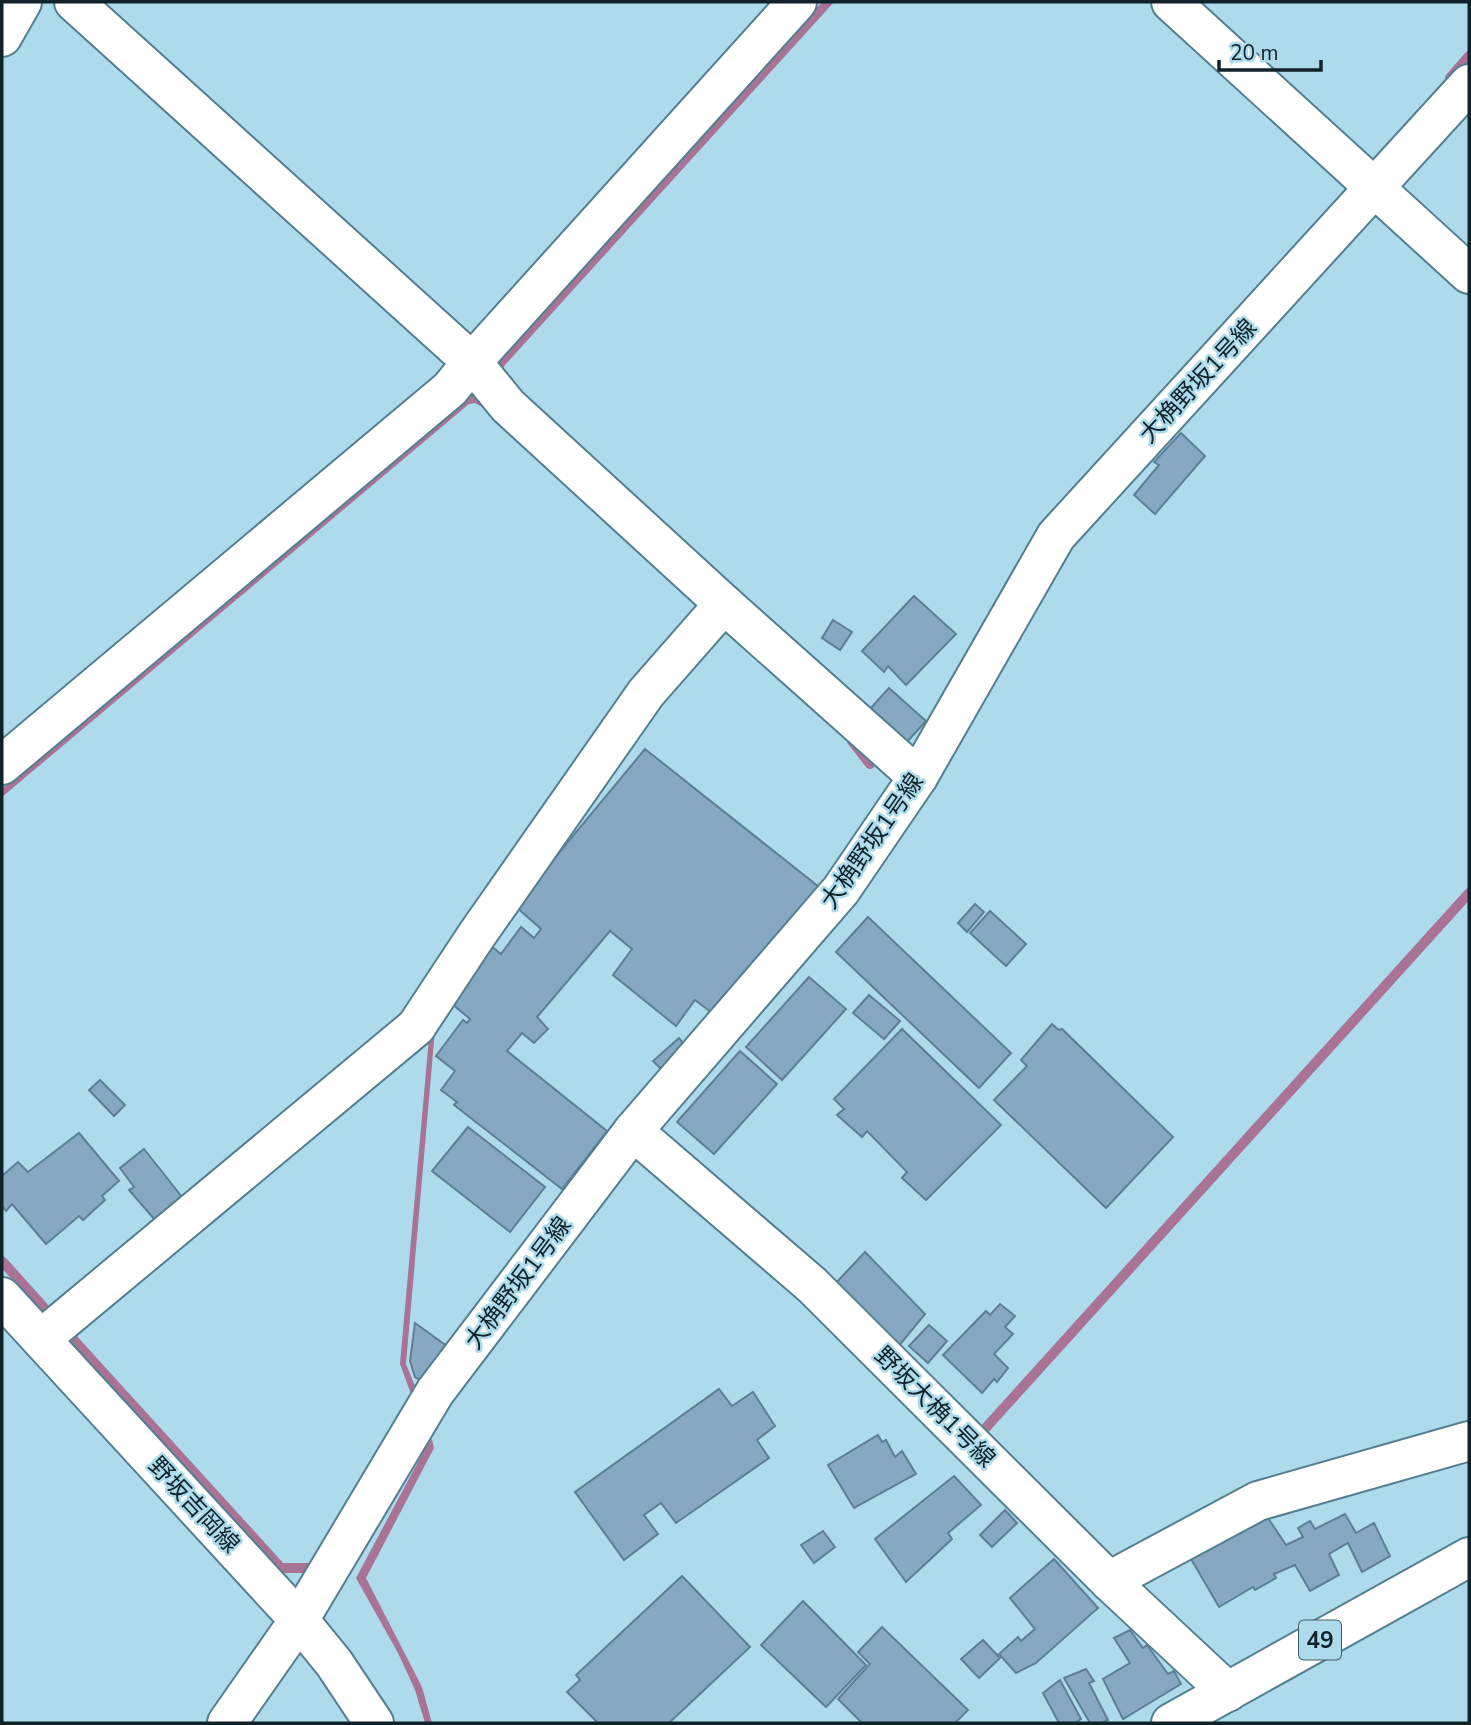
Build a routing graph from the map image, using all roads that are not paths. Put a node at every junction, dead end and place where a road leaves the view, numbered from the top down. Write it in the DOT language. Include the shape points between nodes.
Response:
graph roads {
  1 [pos="22,2"];
  2 [pos="74,2"];
  3 [pos="797,2"];
  4 [pos="1171,2"];
  5 [pos="2,37"];
  6 [pos="1469,84"];
  7 [pos="1375,189"];
  8 [pos="1469,274"];
  9 [pos="472,362"];
  10 [pos="724,604"];
  11 [pos="2,765"];
  12 [pos="918,777"];
  13 [pos="633,1131"];
  14 [pos="2,1297"];
  15 [pos="41,1339"];
  16 [pos="1469,1441"];
  17 [pos="1469,1557"];
  18 [pos="1109,1581"];
  19 [pos="299,1619"];
  20 [pos="1228,1692"];
  21 [pos="227,1723"];
  22 [pos="374,1723"];
  23 [pos="1171,1723"];
  1 -- 5 [label="street"];
  2 -- 9 [label="street"];
  3 -- 9 [label="street"];
  4 -- 7 [label="street"];
  6 -- 7 [label="street, 大桷野坂1号線"];
  7 -- 8 [label="street"];
  7 -- 12 [label="street, 大桷野坂1号線" via="1056,536"];
  9 -- 10 [label="street" via="508,406"];
  9 -- 11 [label="street" via="450,389"];
  10 -- 12 [label="street"];
  10 -- 15 [label="street" via="646,693 416,1027"];
  12 -- 13 [label="street, 大桷野坂1号線" via="841,890"];
  13 -- 18 [label="street, 野坂大桷1号線" via="813,1286"];
  13 -- 19 [label="street, 大桷野坂1号線" via="435,1392"];
  14 -- 15 [label="street, 野坂吉岡線"];
  15 -- 19 [label="street, 野坂吉岡線"];
  16 -- 18 [label="street" via="1258,1501"];
  17 -- 20 [label="street, 49"];
  18 -- 20 [label="street, 野坂大桷1号線"];
  19 -- 21 [label="street, 大桷野坂1号線"];
  19 -- 22 [label="street, 野坂吉岡線"];
  20 -- 23 [label="street, 49"];
}
